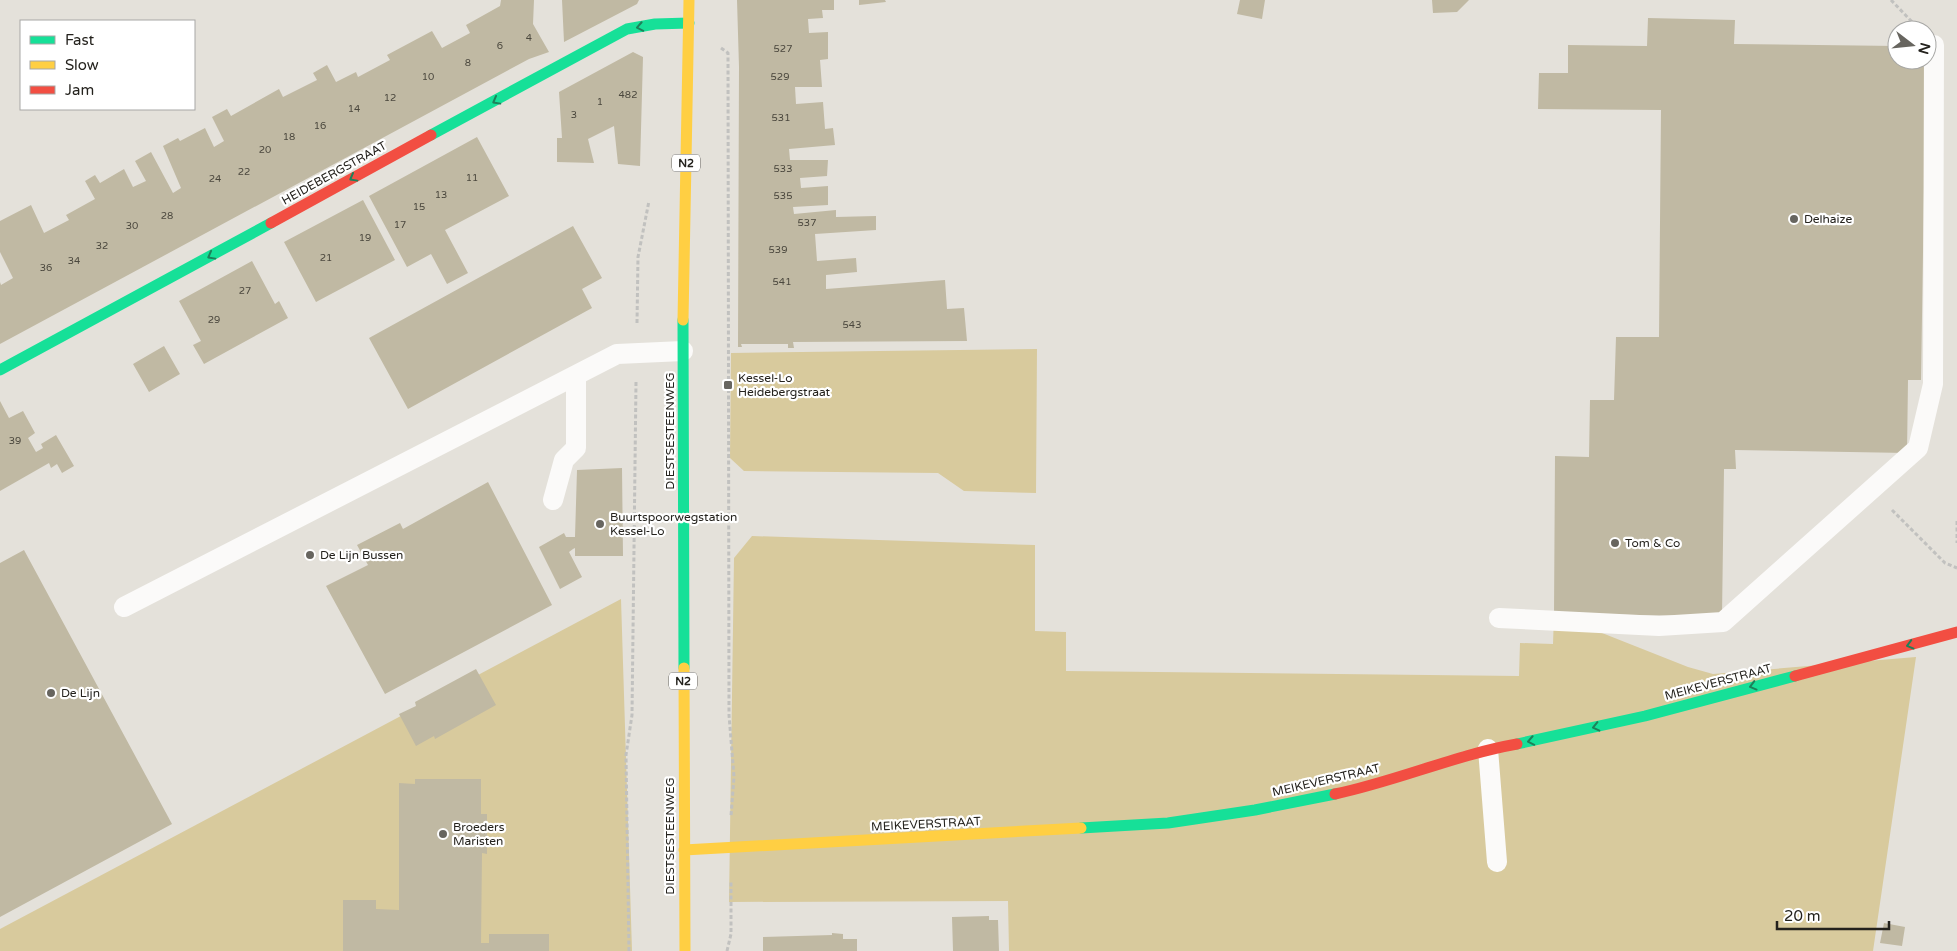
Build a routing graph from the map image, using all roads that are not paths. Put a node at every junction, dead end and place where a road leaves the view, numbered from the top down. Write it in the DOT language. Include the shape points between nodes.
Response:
graph roads {
  1 [pos="689,0"];
  2 [pos="689,24"];
  3 [pos="1934,70"];
  4 [pos="683,351"];
  5 [pos="0,370"];
  6 [pos="576,375"];
  7 [pos="553,500"];
  8 [pos="124,608"];
  9 [pos="1499,618"];
  10 [pos="1957,632"];
  11 [pos="1488,749"];
  12 [pos="684,850"];
  13 [pos="1497,862"];
  14 [pos="685,951"];
  1 -- 2 [label="street, DIESTSESTEENWEG / N2"];
  2 -- 4 [label="street, DIESTSESTEENWEG / N2"];
  2 -- 5 [label="street, HEIDEBERGSTRAAT, one-way" via="655,24 627,29"];
  3 -- 9 [label="lane" via="1933,384 1918,448 1723,622 1659,626"];
  4 -- 6 [label="lane" via="617,354"];
  4 -- 12 [label="street, DIESTSESTEENWEG / N2"];
  6 -- 7 [label="lane" via="576,448 564,460"];
  6 -- 8 [label="lane"];
  10 -- 11 [label="street, MEIKEVERSTRAAT, one-way" via="1645,716"];
  11 -- 12 [label="street, MEIKEVERSTRAAT" via="1358,789 1255,810 1168,823"];
  11 -- 13 [label="lane"];
  12 -- 14 [label="street, DIESTSESTEENWEG / N2"];
}
